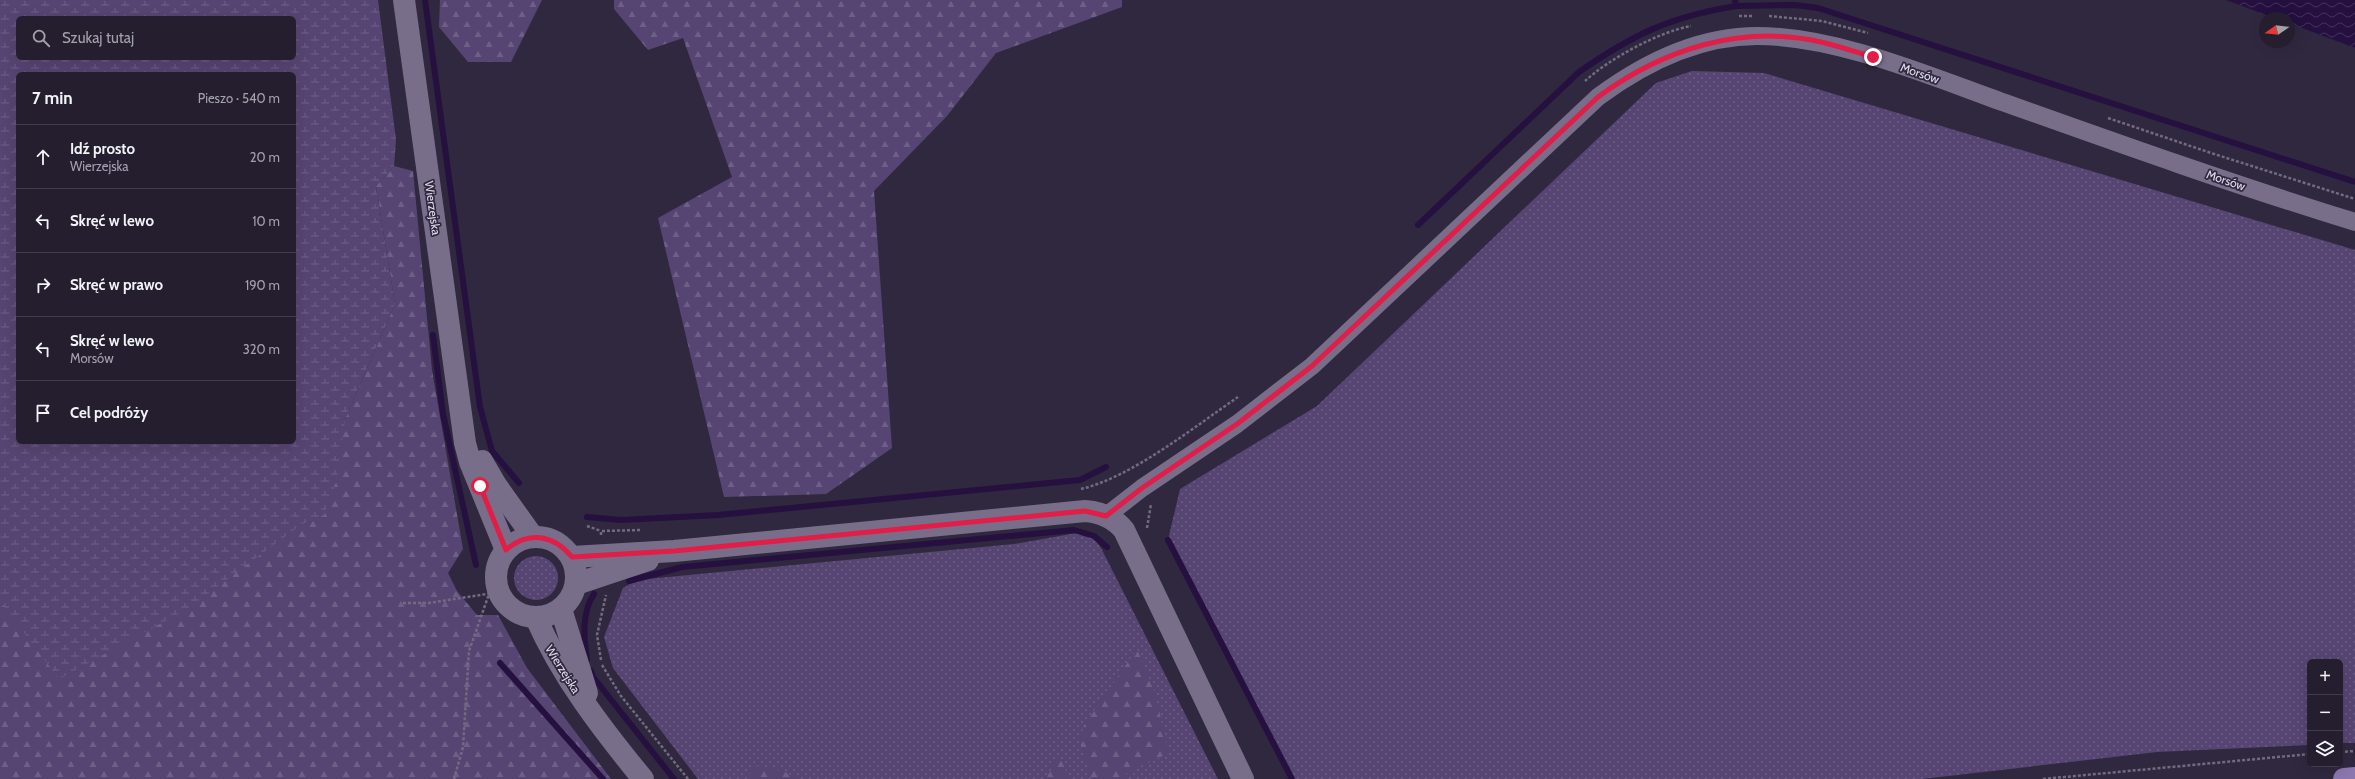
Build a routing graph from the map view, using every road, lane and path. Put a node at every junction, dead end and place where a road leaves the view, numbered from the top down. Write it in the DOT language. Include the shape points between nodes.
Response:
graph roads {
  1 [pos="404,0"];
  2 [pos="1759,16"];
  3 [pos="1766,16"];
  4 [pos="1732,18"];
  5 [pos="1693,25"];
  6 [pos="1870,34"];
  7 [pos="1582,84"];
  8 [pos="2107,117"];
  9 [pos="2355,198"];
  10 [pos="2355,222"];
  11 [pos="1240,396"];
  12 [pos="462,416"];
  13 [pos="1075,490"];
  14 [pos="1106,516"];
  15 [pos="587,526"];
  16 [pos="645,530"];
  17 [pos="601,531"];
  18 [pos="532,537"];
  19 [pos="506,550"];
  20 [pos="572,557"];
  21 [pos="606,564"];
  22 [pos="576,584"];
  23 [pos="494,593"];
  24 [pos="403,603"];
  25 [pos="561,609"];
  26 [pos="536,618"];
  27 [pos="595,716"];
  28 [pos="2355,751"];
  29 [pos="2343,752"];
  30 [pos="2307,754"];
  31 [pos="2355,778"];
  32 [pos="454,779"];
  33 [pos="643,779"];
  34 [pos="688,779"];
  35 [pos="1243,779"];
  36 [pos="2043,779"];
  37 [pos="2344,779"];
  1 -- 12 [label="street, Wierzejska"];
  2 -- 4 [label="path"];
  3 -- 6 [label="path" via="1822,21"];
  5 -- 7 [label="path" via="1669,32 1633,50 1593,74"];
  8 -- 9 [label="path"];
  10 -- 14 [label="street, Morsów" via="2157,157 1873,57 1820,42 1757,36 1704,44 1645,65 1598,97 1312,366 1237,424 1142,488"];
  11 -- 13 [label="path" via="1130,469 1098,484"];
  12 -- 18 [label="street, Wierzejska" via="478,453 496,485"];
  12 -- 19 [label="street, Wierzejska" via="470,462"];
  14 -- 21 [label="street" via="1085,511 674,551"];
  14 -- 35 [label="street" via="1117,522 1124,530"];
  15 -- 17 [label="path"];
  16 -- 17 [label="path"];
  17 -- 21 [label="path"];
  18 -- 19 [label="street" via="514,543"];
  18 -- 20 [label="street" via="555,541"];
  19 -- 23 [label="street" via="496,570"];
  20 -- 21 [label="street"];
  20 -- 22 [label="street" via="576,568"];
  21 -- 22 [label="street"];
  21 -- 34 [label="path" via="609,585 597,635 602,666 621,696"];
  22 -- 25 [label="street" via="569,601"];
  23 -- 24 [label="path" via="429,603"];
  23 -- 26 [label="street" via="514,611"];
  23 -- 32 [label="path" via="469,651 463,747"];
  25 -- 26 [label="street" via="550,616"];
  25 -- 27 [label="street, Wierzejska"];
  26 -- 27 [label="street, Wierzejska" via="548,646"];
  27 -- 33 [label="street, Wierzejska"];
  28 -- 29 [label="path"];
  30 -- 36 [label="path"];
  31 -- 37 [label="main road"];
}
